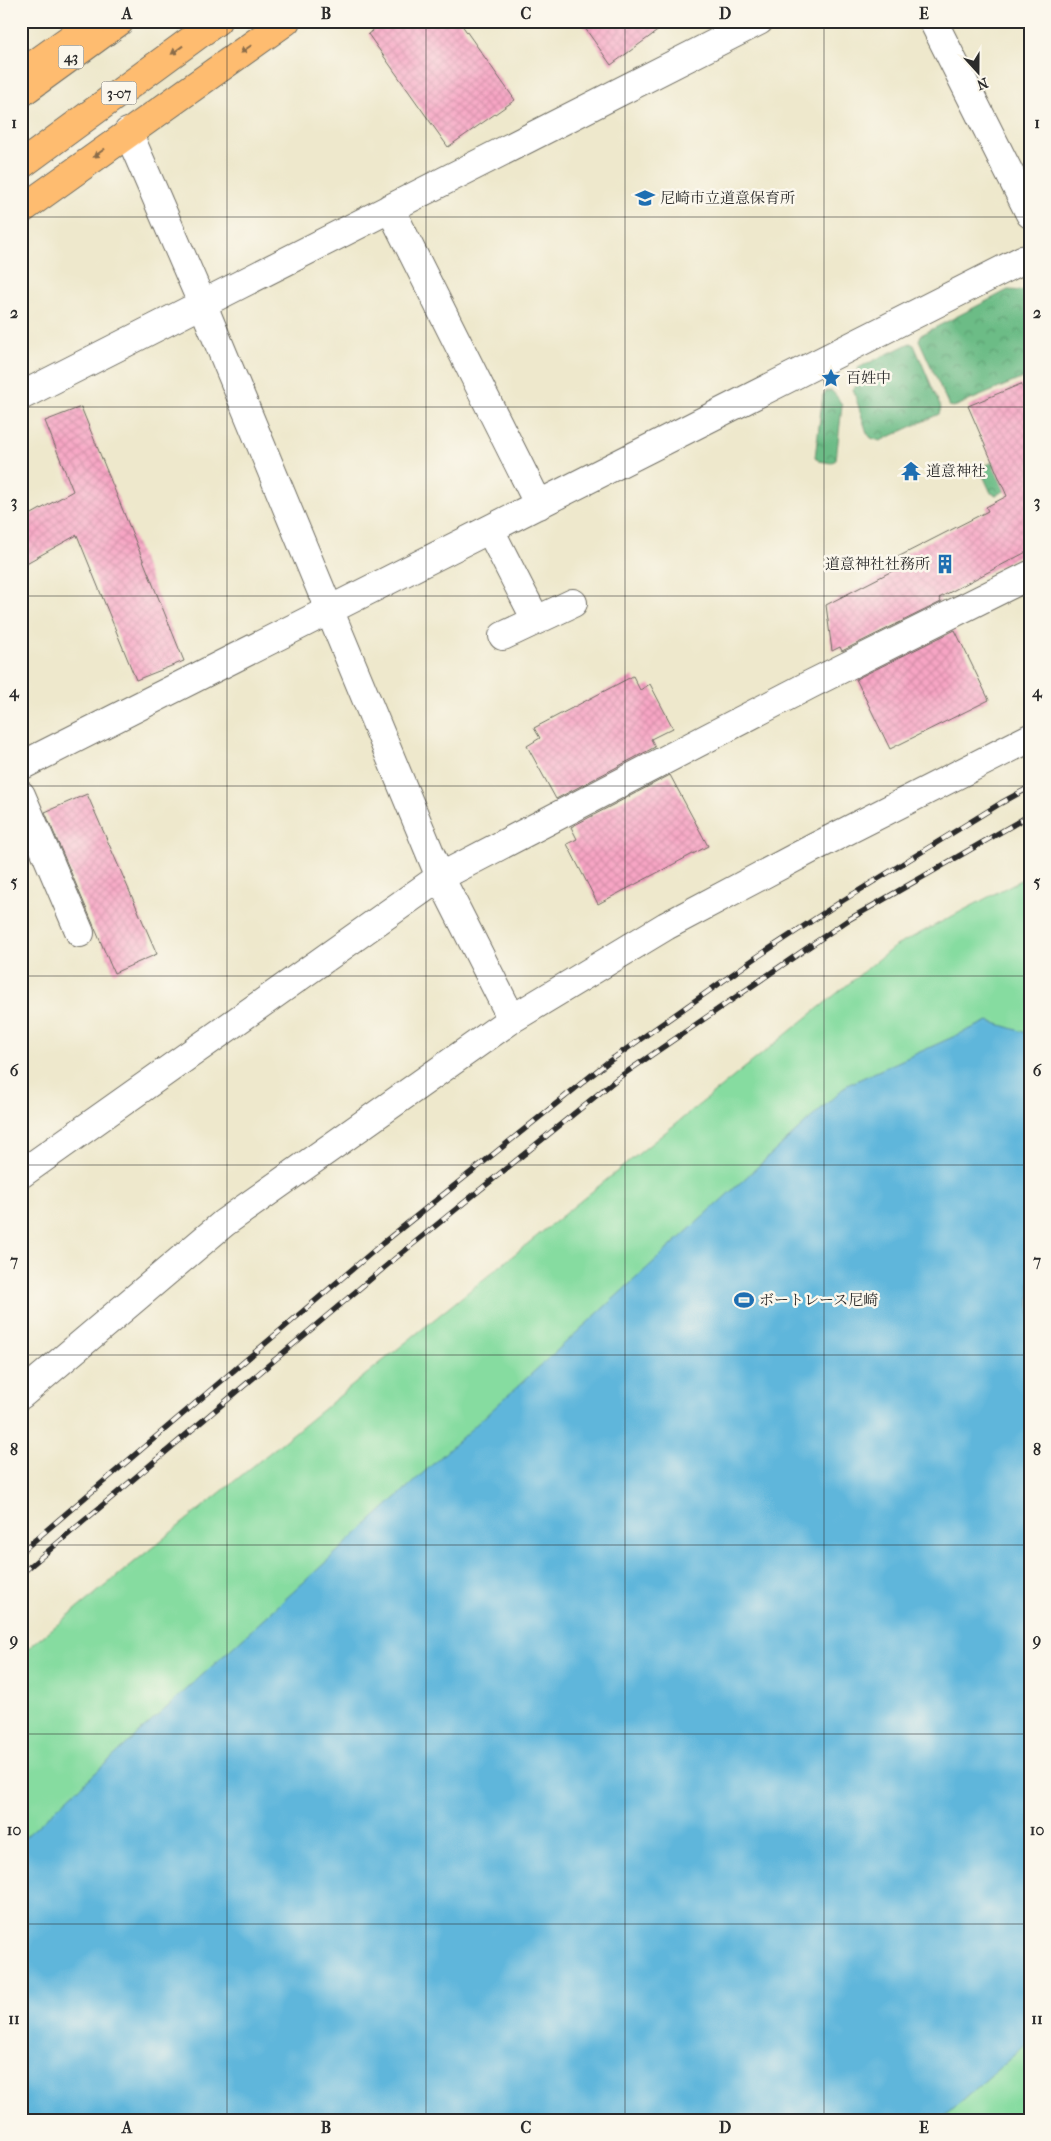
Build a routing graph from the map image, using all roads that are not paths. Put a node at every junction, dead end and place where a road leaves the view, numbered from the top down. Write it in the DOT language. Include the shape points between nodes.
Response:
graph roads {
  1 [pos="95,21"];
  2 [pos="120,21"];
  3 [pos="217,21"];
  4 [pos="286,21"];
  5 [pos="759,21"];
  6 [pos="933,21"];
  7 [pos="21,74"];
  8 [pos="21,93"];
  9 [pos="128,132"];
  10 [pos="21,164"];
  11 [pos="390,208"];
  12 [pos="21,210"];
  13 [pos="1030,214"];
  14 [pos="1030,259"];
  15 [pos="202,303"];
  16 [pos="21,396"];
  17 [pos="539,505"];
  18 [pos="490,530"];
  19 [pos="1030,575"];
  20 [pos="573,603"];
  21 [pos="330,611"];
  22 [pos="536,620"];
  23 [pos="503,636"];
  24 [pos="1030,738"];
  25 [pos="21,766"];
  26 [pos="21,794"];
  27 [pos="440,877"];
  28 [pos="80,933"];
  29 [pos="512,1020"];
  30 [pos="21,1174"];
  31 [pos="21,1395"];
  1 -- 7 [label="highway"];
  2 -- 8 [label="highway, 43"];
  3 -- 10 [label="highway, 3-07, one-way"];
  4 -- 9 [label="highway, one-way"];
  5 -- 11 [label="street"];
  6 -- 13 [label="street"];
  9 -- 12 [label="highway, one-way"];
  9 -- 15 [label="street"];
  11 -- 15 [label="street"];
  11 -- 17 [label="street"];
  14 -- 17 [label="street"];
  15 -- 16 [label="street"];
  15 -- 21 [label="street"];
  17 -- 18 [label="street"];
  18 -- 21 [label="street"];
  18 -- 22 [label="street"];
  19 -- 27 [label="street" via="811,684"];
  20 -- 22 [label="street"];
  21 -- 25 [label="street"];
  21 -- 27 [label="street"];
  22 -- 23 [label="street"];
  24 -- 29 [label="street" via="666,926"];
  26 -- 28 [label="street"];
  27 -- 29 [label="street"];
  27 -- 30 [label="street"];
  29 -- 31 [label="street" via="224,1223"];
}
